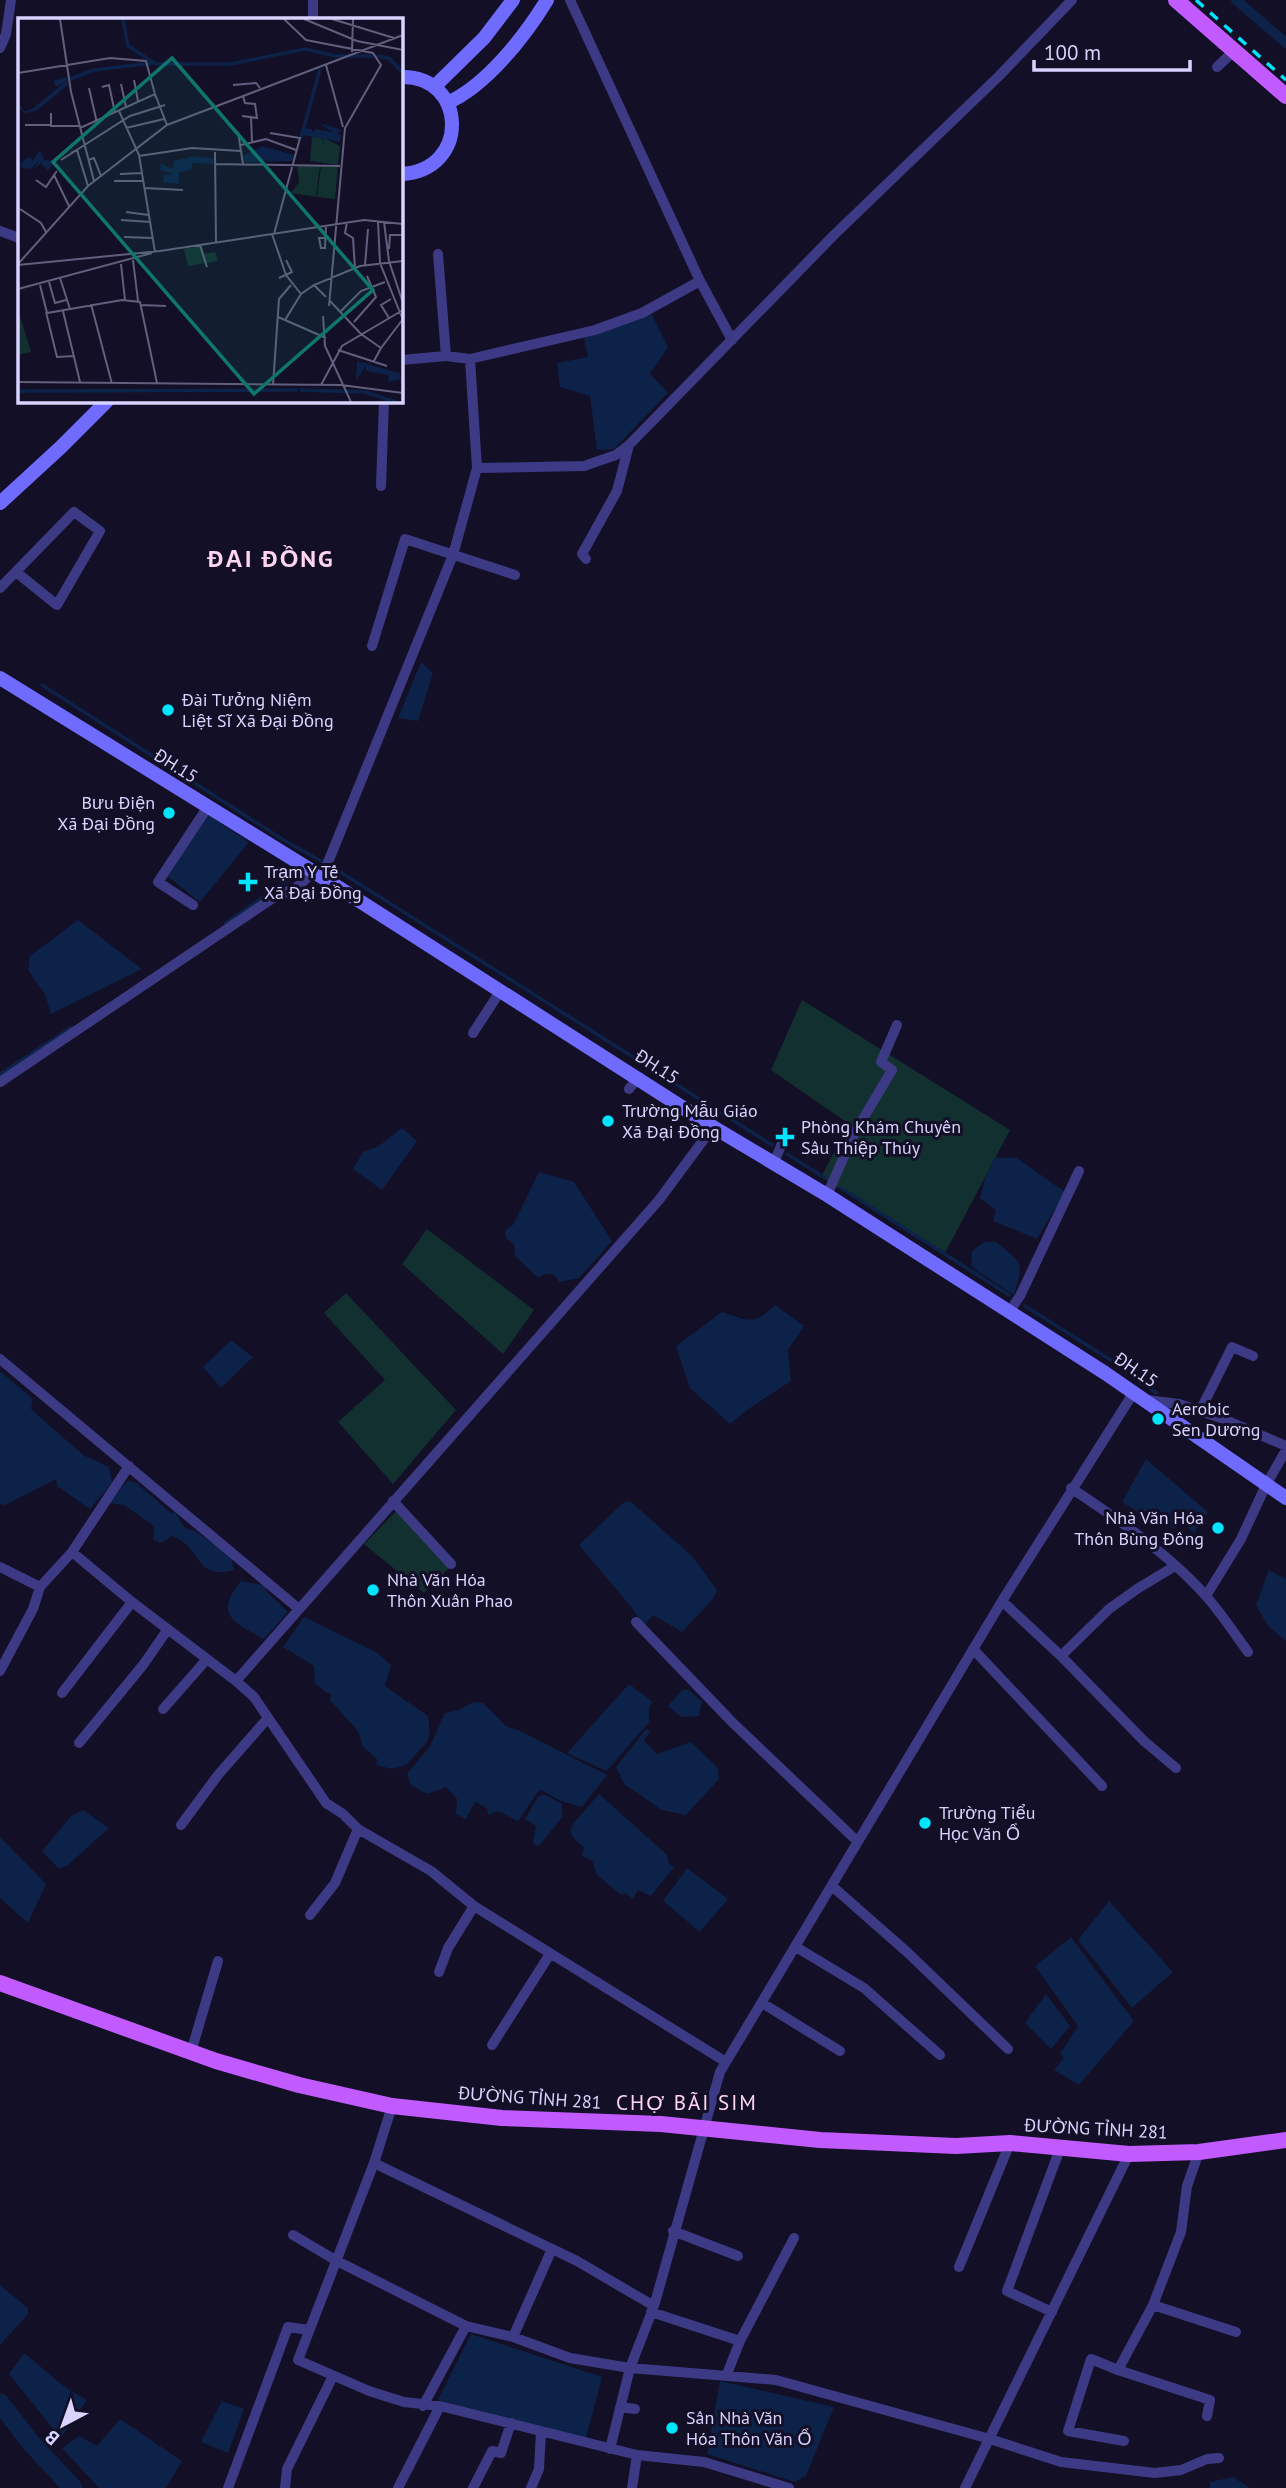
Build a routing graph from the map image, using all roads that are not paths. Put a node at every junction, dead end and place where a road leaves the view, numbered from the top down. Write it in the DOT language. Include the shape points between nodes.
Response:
graph roads {
  1 [pos="10,0"];
  2 [pos="313,0"];
  3 [pos="513,0"];
  4 [pos="547,0"];
  5 [pos="570,0"];
  6 [pos="1072,0"];
  7 [pos="1176,0"];
  8 [pos="313,18"];
  9 [pos="3,32"];
  10 [pos="18,38"];
  11 [pos="0,48"];
  12 [pos="1234,51"];
  13 [pos="1217,67"];
  14 [pos="402,77"];
  15 [pos="434,87"];
  16 [pos="1286,96"];
  17 [pos="447,103"];
  18 [pos="402,174"];
  19 [pos="0,231"];
  20 [pos="18,238"];
  21 [pos="438,254"];
  22 [pos="701,281"];
  23 [pos="732,340"];
  24 [pos="446,356"];
  25 [pos="470,359"];
  26 [pos="402,360"];
  27 [pos="106,402"];
  28 [pos="384,402"];
  29 [pos="629,445"];
  30 [pos="477,468"];
  31 [pos="381,486"];
  32 [pos="0,503"];
  33 [pos="453,555"];
  34 [pos="586,559"];
  35 [pos="16,572"];
  36 [pos="515,575"];
  37 [pos="0,588"];
  38 [pos="372,646"];
  39 [pos="0,678"];
  40 [pos="208,808"];
  41 [pos="318,875"];
  42 [pos="193,905"];
  43 [pos="501,990"];
  44 [pos="897,1025"];
  45 [pos="473,1033"];
  46 [pos="0,1082"];
  47 [pos="713,1126"];
  48 [pos="782,1143"];
  49 [pos="774,1163"];
  50 [pos="1079,1171"];
  51 [pos="827,1195"];
  52 [pos="1009,1312"];
  53 [pos="1253,1356"];
  54 [pos="0,1359"];
  55 [pos="1140,1396"];
  56 [pos="1200,1411"];
  57 [pos="1286,1448"];
  58 [pos="129,1466"];
  59 [pos="1266,1485"];
  60 [pos="1071,1488"];
  61 [pos="1286,1499"];
  62 [pos="393,1501"];
  63 [pos="72,1552"];
  64 [pos="452,1564"];
  65 [pos="1175,1566"];
  66 [pos="0,1567"];
  67 [pos="40,1587"];
  68 [pos="1206,1596"];
  69 [pos="1002,1601"];
  70 [pos="132,1602"];
  71 [pos="299,1609"];
  72 [pos="636,1622"];
  73 [pos="168,1629"];
  74 [pos="973,1649"];
  75 [pos="1248,1652"];
  76 [pos="1061,1656"];
  77 [pos="207,1659"];
  78 [pos="0,1671"];
  79 [pos="236,1681"];
  80 [pos="62,1693"];
  81 [pos="163,1709"];
  82 [pos="267,1719"];
  83 [pos="79,1743"];
  84 [pos="1176,1768"];
  85 [pos="1102,1786"];
  86 [pos="885,1794"];
  87 [pos="896,1801"];
  88 [pos="181,1825"];
  89 [pos="358,1829"];
  90 [pos="858,1841"];
  91 [pos="832,1886"];
  92 [pos="474,1906"];
  93 [pos="310,1915"];
  94 [pos="796,1947"];
  95 [pos="550,1954"];
  96 [pos="218,1961"];
  97 [pos="439,1972"];
  98 [pos="0,1983"];
  99 [pos="762,2003"];
  100 [pos="492,2045"];
  101 [pos="1008,2049"];
  102 [pos="840,2051"];
  103 [pos="191,2052"];
  104 [pos="940,2055"];
  105 [pos="726,2062"];
  106 [pos="392,2106"];
  107 [pos="703,2128"];
  108 [pos="1286,2140"];
  109 [pos="1010,2143"];
  110 [pos="1061,2146"];
  111 [pos="1199,2152"];
  112 [pos="1129,2154"];
  113 [pos="374,2163"];
  114 [pos="673,2231"];
  115 [pos="293,2235"];
  116 [pos="794,2238"];
  117 [pos="552,2249"];
  118 [pos="738,2256"];
  119 [pos="337,2261"];
  120 [pos="959,2267"];
  121 [pos="1153,2305"];
  122 [pos="653,2309"];
  123 [pos="1052,2312"];
  124 [pos="466,2326"];
  125 [pos="309,2330"];
  126 [pos="1236,2333"];
  127 [pos="513,2337"];
  128 [pos="740,2341"];
  129 [pos="630,2368"];
  130 [pos="1118,2370"];
  131 [pos="727,2374"];
  132 [pos="333,2376"];
  133 [pos="423,2406"];
  134 [pos="439,2406"];
  135 [pos="620,2407"];
  136 [pos="635,2409"];
  137 [pos="1207,2416"];
  138 [pos="511,2423"];
  139 [pos="541,2431"];
  140 [pos="990,2439"];
  141 [pos="1124,2441"];
  142 [pos="610,2449"];
  143 [pos="637,2455"];
  144 [pos="1219,2458"];
  145 [pos="228,2488"];
  146 [pos="285,2488"];
  147 [pos="398,2488"];
  148 [pos="473,2488"];
  149 [pos="531,2488"];
  150 [pos="632,2488"];
  151 [pos="789,2488"];
  152 [pos="965,2488"];
  1 -- 9 [label="street"];
  2 -- 8 [label="street"];
  3 -- 15 [label="main road" via="484,38"];
  4 -- 17 [label="main road" via="477,85"];
  5 -- 22 [label="street"];
  6 -- 23 [label="street"];
  7 -- 12 [label="main road"];
  9 -- 10 [label="street"];
  9 -- 11 [label="street"];
  12 -- 13 [label="street"];
  12 -- 16 [label="main road"];
  14 -- 15 [label="main road"];
  15 -- 17 [label="main road"];
  17 -- 18 [label="main road" via="453,131 445,151 430,167"];
  19 -- 20 [label="street"];
  21 -- 24 [label="street"];
  22 -- 23 [label="street"];
  22 -- 25 [label="street" via="612,324"];
  23 -- 29 [label="street"];
  24 -- 25 [label="street"];
  24 -- 26 [label="street"];
  25 -- 30 [label="street"];
  27 -- 32 [label="main road"];
  28 -- 31 [label="street"];
  29 -- 30 [label="street" via="616,455 584,466"];
  29 -- 34 [label="street" via="617,491 582,554"];
  30 -- 33 [label="street"];
  33 -- 36 [label="street"];
  33 -- 38 [label="street" via="405,539"];
  33 -- 41 [label="street"];
  35 -- 35 [label="street" via="74,512 100,531 57,605"];
  35 -- 37 [label="street"];
  39 -- 40 [label="main road, ĐH.15 / ĐH.15" via="183,797"];
  40 -- 41 [label="main road, ĐH.15 / ĐH.15" via="267,849"];
  40 -- 42 [label="street" via="158,882"];
  41 -- 43 [label="main road, ĐH.15 / ĐH.15"];
  41 -- 46 [label="street" via="276,896"];
  43 -- 45 [label="street"];
  43 -- 47 [label="main road, ĐH.15 / ĐH.15" via="634,1083"];
  44 -- 51 [label="street" via="881,1062 892,1070 854,1133"];
  47 -- 49 [label="main road, ĐH.15 / ĐH.15"];
  47 -- 62 [label="street" via="659,1200"];
  48 -- 49 [label="street"];
  49 -- 51 [label="main road, ĐH.15 / ĐH.15"];
  50 -- 52 [label="street"];
  51 -- 52 [label="main road, ĐH.15 / ĐH.15"];
  52 -- 55 [label="main road, ĐH.15 / ĐH.15"];
  53 -- 56 [label="street" via="1232,1347"];
  54 -- 58 [label="street"];
  55 -- 56 [label="street"];
  55 -- 59 [label="main road, ĐH.15 / ĐH.15"];
  55 -- 60 [label="street"];
  56 -- 57 [label="street"];
  57 -- 59 [label="street"];
  58 -- 63 [label="street"];
  58 -- 71 [label="street"];
  59 -- 61 [label="main road, ĐH.15 / ĐH.15"];
  59 -- 68 [label="street" via="1241,1539"];
  60 -- 65 [label="street"];
  60 -- 69 [label="street"];
  62 -- 64 [label="street"];
  62 -- 71 [label="street"];
  63 -- 67 [label="street"];
  63 -- 70 [label="street"];
  65 -- 68 [label="street"];
  65 -- 76 [label="street" via="1109,1609"];
  66 -- 67 [label="street"];
  67 -- 78 [label="street"];
  68 -- 75 [label="street"];
  69 -- 74 [label="street"];
  69 -- 76 [label="street"];
  70 -- 73 [label="street"];
  70 -- 80 [label="street"];
  71 -- 79 [label="street"];
  72 -- 90 [label="street" via="733,1723"];
  73 -- 77 [label="street"];
  73 -- 83 [label="street"];
  74 -- 85 [label="street"];
  74 -- 86 [label="street"];
  76 -- 84 [label="street"];
  77 -- 79 [label="street"];
  77 -- 81 [label="street"];
  79 -- 82 [label="street" via="254,1697"];
  82 -- 88 [label="street"];
  82 -- 89 [label="street" via="326,1803"];
  86 -- 87 [label="street"];
  86 -- 90 [label="street"];
  89 -- 92 [label="street" via="431,1871"];
  89 -- 93 [label="street" via="335,1883"];
  90 -- 91 [label="street"];
  91 -- 94 [label="street"];
  91 -- 101 [label="street"];
  92 -- 95 [label="street"];
  92 -- 97 [label="street"];
  94 -- 99 [label="street"];
  94 -- 104 [label="street" via="864,1987"];
  95 -- 100 [label="street"];
  95 -- 105 [label="street"];
  96 -- 103 [label="street"];
  98 -- 103 [label="main road, ĐƯỜNG TỈNH 281"];
  99 -- 102 [label="street"];
  99 -- 105 [label="street"];
  103 -- 106 [label="main road, ĐƯỜNG TỈNH 281" via="299,2085"];
  105 -- 107 [label="street"];
  106 -- 107 [label="main road, ĐƯỜNG TỈNH 281" via="502,2118"];
  106 -- 113 [label="street"];
  107 -- 109 [label="main road, ĐƯỜNG TỈNH 281" via="820,2140 956,2146"];
  107 -- 114 [label="street"];
  108 -- 111 [label="main road, ĐƯỜNG TỈNH 281"];
  109 -- 110 [label="main road, ĐƯỜNG TỈNH 281"];
  109 -- 120 [label="street"];
  110 -- 112 [label="main road, ĐƯỜNG TỈNH 281"];
  110 -- 123 [label="street" via="1007,2291"];
  111 -- 112 [label="main road, ĐƯỜNG TỈNH 281"];
  111 -- 121 [label="street" via="1187,2186 1181,2232"];
  112 -- 123 [label="street"];
  113 -- 117 [label="street"];
  113 -- 119 [label="street"];
  114 -- 118 [label="street"];
  114 -- 122 [label="street"];
  115 -- 119 [label="street"];
  116 -- 128 [label="street"];
  117 -- 122 [label="street"];
  117 -- 127 [label="street"];
  119 -- 124 [label="street"];
  119 -- 125 [label="street"];
  121 -- 126 [label="street"];
  121 -- 130 [label="street"];
  122 -- 128 [label="street"];
  122 -- 129 [label="street"];
  123 -- 140 [label="street"];
  124 -- 127 [label="street"];
  124 -- 133 [label="street"];
  125 -- 132 [label="street" via="298,2360"];
  125 -- 145 [label="street" via="288,2326"];
  127 -- 129 [label="street" via="570,2358"];
  128 -- 131 [label="street"];
  129 -- 131 [label="street"];
  129 -- 135 [label="street"];
  130 -- 137 [label="street" via="1210,2400"];
  130 -- 141 [label="street" via="1091,2359 1068,2431"];
  131 -- 140 [label="street" via="776,2379"];
  132 -- 133 [label="street"];
  132 -- 146 [label="street" via="287,2469"];
  133 -- 134 [label="street"];
  134 -- 138 [label="street"];
  134 -- 147 [label="street"];
  135 -- 136 [label="street"];
  135 -- 142 [label="street"];
  138 -- 139 [label="street"];
  138 -- 148 [label="street" via="501,2454 492,2451"];
  139 -- 142 [label="street"];
  139 -- 149 [label="street" via="539,2469"];
  140 -- 144 [label="street" via="1060,2462 1155,2473"];
  140 -- 152 [label="street"];
  142 -- 143 [label="street"];
  143 -- 150 [label="street"];
  143 -- 151 [label="street" via="704,2462"];
}
